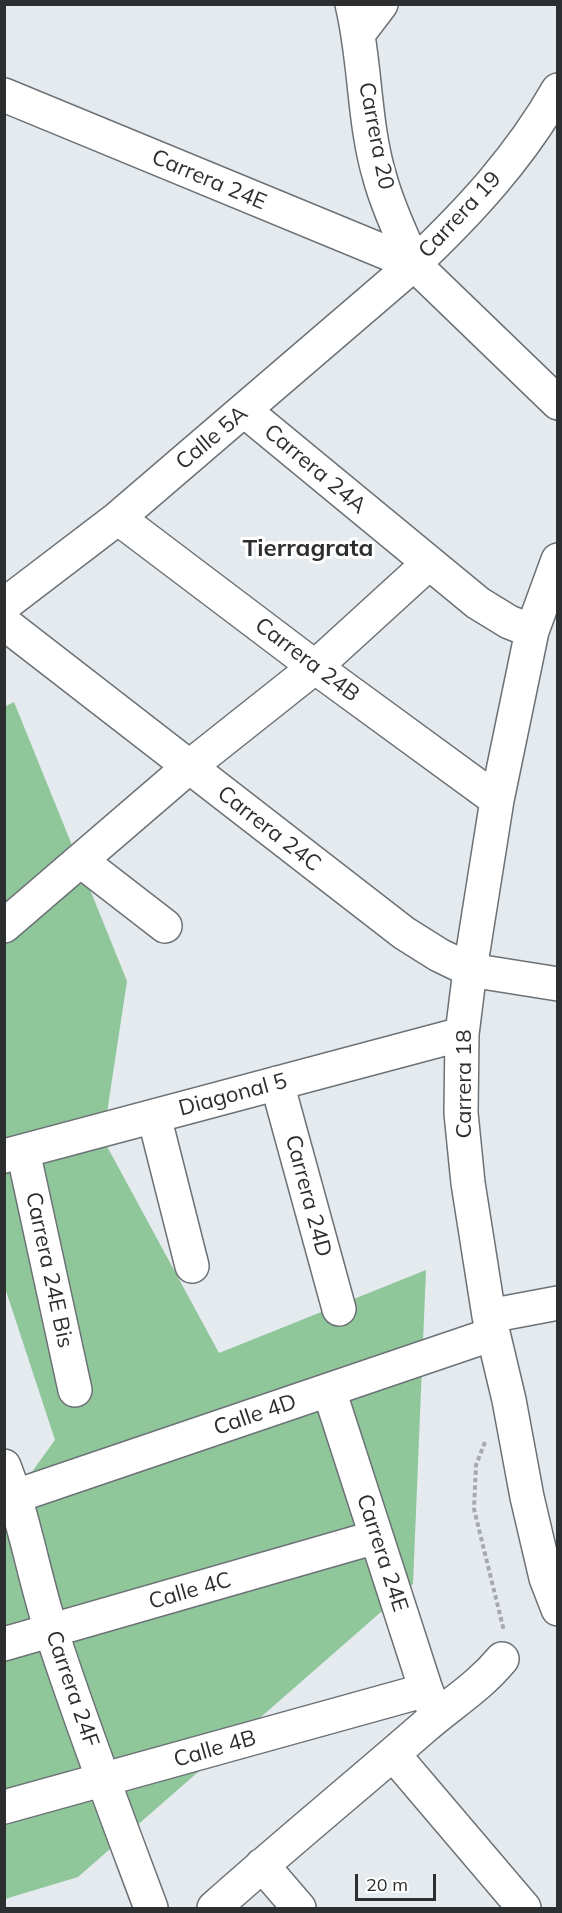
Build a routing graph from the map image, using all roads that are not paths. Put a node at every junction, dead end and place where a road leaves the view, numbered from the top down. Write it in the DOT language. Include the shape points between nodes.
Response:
graph roads {
  1 [pos="381,4"];
  2 [pos="355,19"];
  3 [pos="558,90"];
  4 [pos="4,94"];
  5 [pos="414,264"];
  6 [pos="558,403"];
  7 [pos="244,411"];
  8 [pos="118,518"];
  9 [pos="558,560"];
  10 [pos="429,563"];
  11 [pos="4,605"];
  12 [pos="4,623"];
  13 [pos="532,631"];
  14 [pos="315,667"];
  15 [pos="189,767"];
  16 [pos="497,800"];
  17 [pos="81,861"];
  18 [pos="4,926"];
  19 [pos="165,926"];
  20 [pos="470,970"];
  21 [pos="558,984"];
  22 [pos="462,1034"];
  23 [pos="277,1083"];
  24 [pos="154,1116"];
  25 [pos="14,1153"];
  26 [pos="192,1266"];
  27 [pos="558,1303"];
  28 [pos="339,1309"];
  29 [pos="491,1325"];
  30 [pos="329,1389"];
  31 [pos="75,1390"];
  32 [pos="10,1481"];
  33 [pos="376,1537"];
  34 [pos="558,1609"];
  35 [pos="51,1631"];
  36 [pos="4,1644"];
  37 [pos="502,1659"];
  38 [pos="432,1703"];
  39 [pos="393,1754"];
  40 [pos="103,1780"];
  41 [pos="4,1807"];
  42 [pos="262,1865"];
  43 [pos="151,1908"];
  44 [pos="214,1908"];
  45 [pos="299,1908"];
  46 [pos="524,1908"];
  1 -- 2 [label="street"];
  2 -- 5 [label="street, Carrera 20" via="380,178"];
  3 -- 5 [label="street, Carrera 19" via="538,125 499,176 459,222"];
  4 -- 5 [label="street, Carrera 24E"];
  5 -- 6 [label="street, Carrera 19"];
  5 -- 7 [label="street, Calle 5A"];
  7 -- 8 [label="street, Calle 5A"];
  7 -- 10 [label="street, Carrera 24A"];
  8 -- 11 [label="street, Calle 5A"];
  8 -- 14 [label="street, Carrera 24B"];
  9 -- 13 [label="street, Carrera 18"];
  10 -- 13 [label="street, Carrera 24A" via="478,603"];
  10 -- 14 [label="street"];
  12 -- 15 [label="street, Carrera 24C"];
  13 -- 16 [label="street, Carrera 18"];
  14 -- 15 [label="street"];
  14 -- 16 [label="street, Carrera 24B"];
  15 -- 17 [label="street"];
  15 -- 20 [label="street, Carrera 24C" via="404,933"];
  16 -- 20 [label="street, Carrera 18"];
  17 -- 18 [label="street"];
  17 -- 19 [label="street"];
  20 -- 21 [label="street, Carrera 24C"];
  20 -- 22 [label="street, Carrera 18"];
  22 -- 23 [label="street, Diagonal 5"];
  22 -- 29 [label="street, Carrera 18" via="461,1113"];
  23 -- 24 [label="street, Diagonal 5"];
  23 -- 28 [label="street, Carrera 24D"];
  24 -- 25 [label="street, Diagonal 5"];
  24 -- 26 [label="street"];
  25 -- 31 [label="street, Carrera 24E Bis"];
  27 -- 29 [label="street"];
  29 -- 30 [label="street, Calle 4D"];
  29 -- 34 [label="street, Carrera 18" via="546,1578"];
  30 -- 32 [label="street, Calle 4D"];
  30 -- 33 [label="street, Carrera 24E"];
  32 -- 35 [label="street, Carrera 24F"];
  33 -- 35 [label="street, Calle 4C"];
  33 -- 38 [label="street, Carrera 24E"];
  35 -- 36 [label="street, Calle 4C"];
  35 -- 40 [label="street, Carrera 24F"];
  37 -- 38 [label="street" via="485,1679"];
  38 -- 39 [label="street"];
  38 -- 40 [label="street, Calle 4B"];
  39 -- 42 [label="street"];
  39 -- 46 [label="street"];
  40 -- 41 [label="street, Calle 4B"];
  40 -- 43 [label="street, Carrera 24F"];
  42 -- 44 [label="street"];
  42 -- 45 [label="street"];
}
